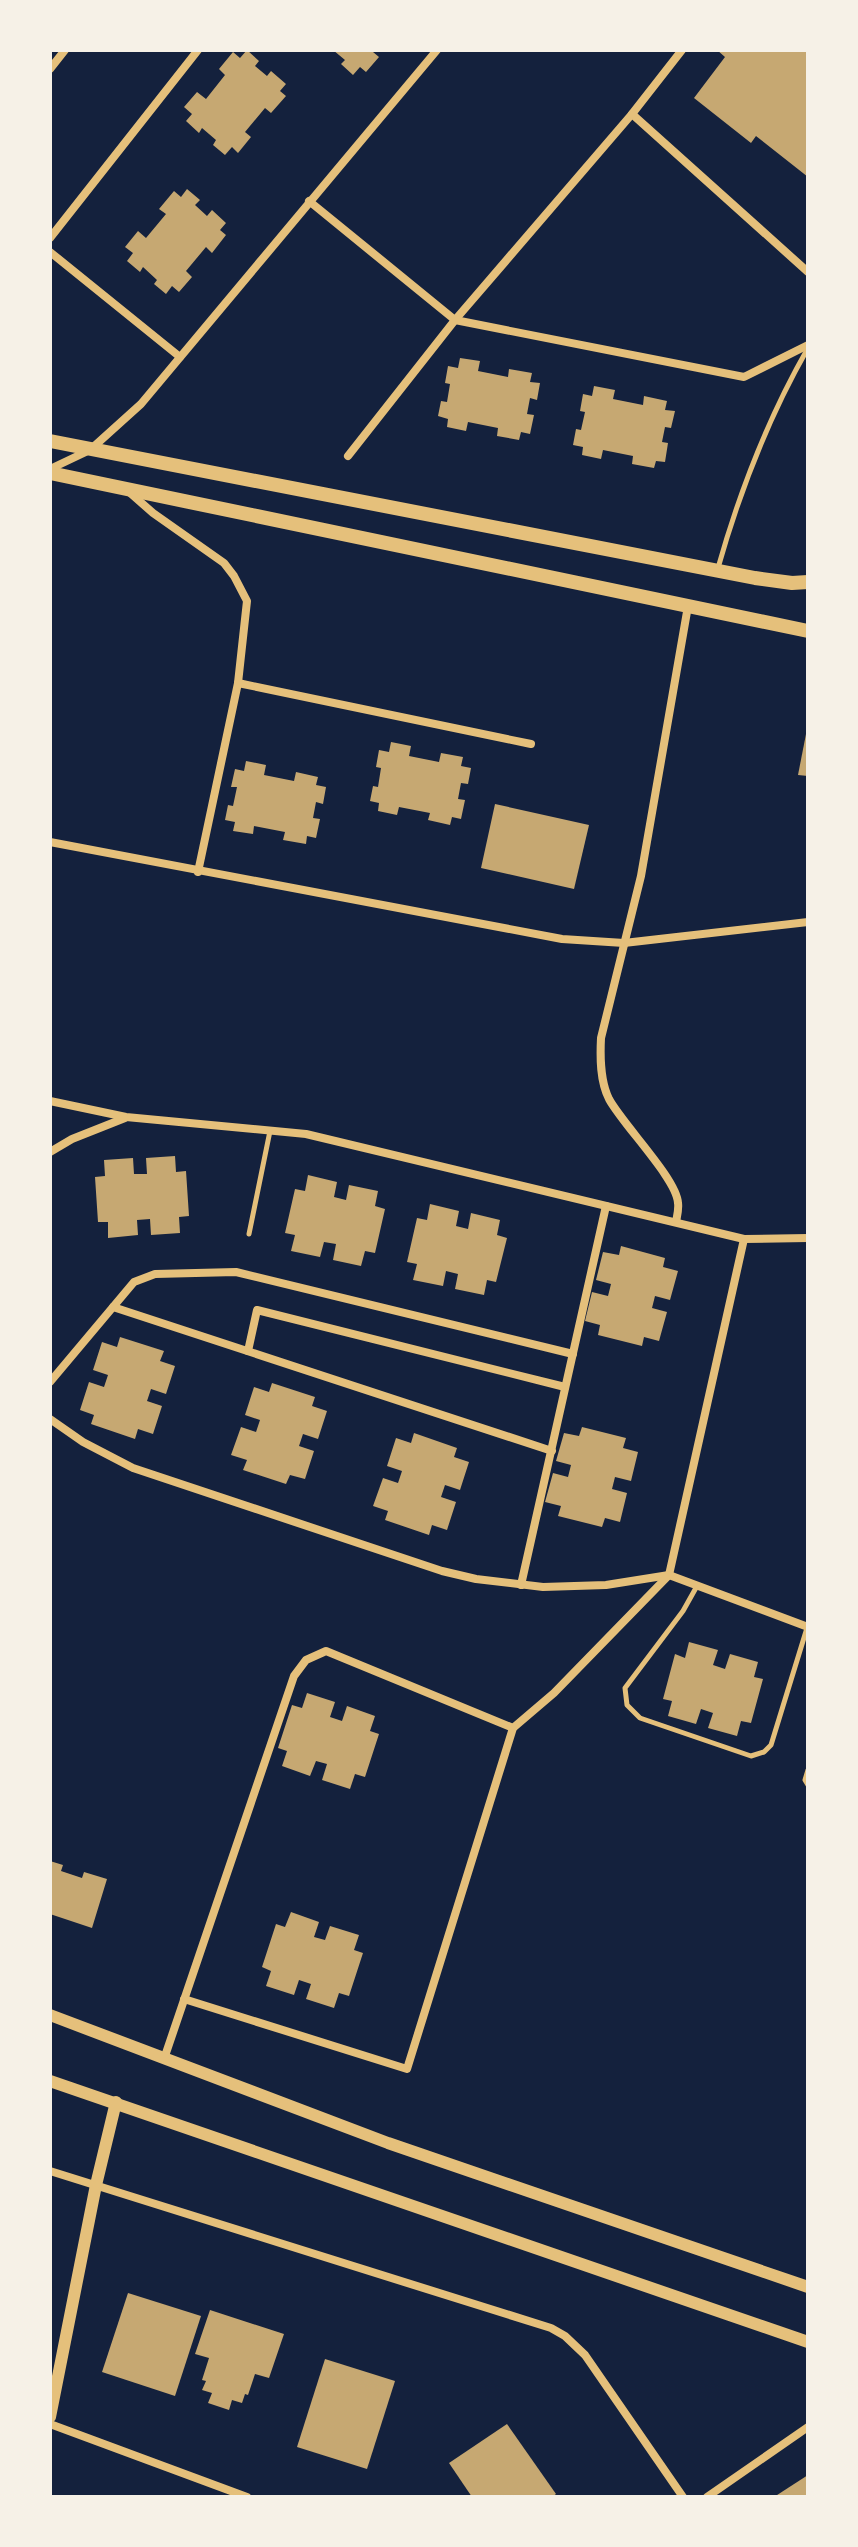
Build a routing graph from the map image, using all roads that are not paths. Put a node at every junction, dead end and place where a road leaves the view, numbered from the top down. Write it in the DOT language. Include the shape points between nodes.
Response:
graph roads {
  1 [pos="65,50"];
  2 [pos="198,50"];
  3 [pos="437,50"];
  4 [pos="682,50"];
  5 [pos="50,69"];
  6 [pos="632,114"];
  7 [pos="309,201"];
  8 [pos="50,238"];
  9 [pos="50,252"];
  10 [pos="808,272"];
  11 [pos="455,320"];
  12 [pos="808,346"];
  13 [pos="180,357"];
  14 [pos="50,441"];
  15 [pos="90,450"];
  16 [pos="348,456"];
  17 [pos="50,471"];
  18 [pos="127,490"];
  19 [pos="718,571"];
  20 [pos="808,582"];
  21 [pos="688,606"];
  22 [pos="808,631"];
  23 [pos="238,683"];
  24 [pos="531,744"];
  25 [pos="50,842"];
  26 [pos="198,872"];
  27 [pos="808,922"];
  28 [pos="624,943"];
  29 [pos="50,1101"];
  30 [pos="126,1117"];
  31 [pos="270,1131"];
  32 [pos="50,1152"];
  33 [pos="606,1206"];
  34 [pos="676,1222"];
  35 [pos="249,1234"];
  36 [pos="808,1238"];
  37 [pos="744,1239"];
  38 [pos="113,1307"];
  39 [pos="248,1351"];
  40 [pos="573,1354"];
  41 [pos="50,1382"];
  42 [pos="565,1387"];
  43 [pos="50,1419"];
  44 [pos="552,1451"];
  45 [pos="669,1575"];
  46 [pos="521,1585"];
  47 [pos="697,1586"];
  48 [pos="808,1627"];
  49 [pos="513,1728"];
  50 [pos="808,1770"];
  51 [pos="808,1785"];
  52 [pos="184,1999"];
  53 [pos="50,2015"];
  54 [pos="164,2059"];
  55 [pos="50,2081"];
  56 [pos="116,2102"];
  57 [pos="50,2171"];
  58 [pos="96,2185"];
  59 [pos="808,2287"];
  60 [pos="808,2342"];
  61 [pos="55,2370"];
  62 [pos="50,2417"];
  63 [pos="50,2424"];
  64 [pos="808,2427"];
  65 [pos="247,2497"];
  66 [pos="683,2497"];
  67 [pos="707,2497"];
  1 -- 5 [label="street"];
  2 -- 8 [label="street"];
  3 -- 7 [label="street"];
  4 -- 6 [label="street"];
  6 -- 10 [label="street"];
  6 -- 11 [label="street"];
  7 -- 11 [label="street"];
  7 -- 13 [label="street"];
  9 -- 13 [label="street"];
  11 -- 12 [label="street" via="744,377"];
  11 -- 16 [label="street"];
  12 -- 19 [label="lane" via="761,441"];
  13 -- 15 [label="street" via="141,404"];
  14 -- 15 [label="main road"];
  15 -- 17 [label="street"];
  15 -- 19 [label="main road"];
  17 -- 18 [label="main road"];
  18 -- 21 [label="main road"];
  18 -- 23 [label="street" via="211,552 241,588 247,601"];
  19 -- 20 [label="main road"];
  21 -- 22 [label="main road"];
  21 -- 28 [label="street" via="641,876"];
  23 -- 24 [label="street"];
  23 -- 26 [label="street"];
  25 -- 26 [label="street"];
  26 -- 28 [label="street" via="562,939"];
  27 -- 28 [label="street"];
  28 -- 34 [label="street" via="599,1058 608,1097 672,1184 679,1201"];
  29 -- 30 [label="street"];
  30 -- 31 [label="street"];
  30 -- 32 [label="street"];
  31 -- 33 [label="street" via="306,1134"];
  31 -- 35 [label="lane"];
  33 -- 34 [label="street"];
  33 -- 40 [label="street"];
  34 -- 37 [label="street"];
  36 -- 37 [label="street"];
  37 -- 45 [label="street"];
  38 -- 39 [label="street"];
  38 -- 40 [label="street" via="147,1275 236,1272"];
  38 -- 41 [label="street"];
  39 -- 42 [label="street" via="257,1310"];
  39 -- 44 [label="street"];
  40 -- 42 [label="street"];
  42 -- 44 [label="street"];
  43 -- 46 [label="street" via="133,1468 442,1571"];
  44 -- 46 [label="street"];
  45 -- 46 [label="street" via="606,1585"];
  45 -- 47 [label="street"];
  45 -- 49 [label="street"];
  47 -- 48 [label="street"];
  47 -- 48 [label="lane" via="625,1688 627,1705 640,1718 751,1756 764,1752 771,1745"];
  49 -- 52 [label="street" via="326,1651 306,1660 294,1676"];
  49 -- 52 [label="street" via="407,2069"];
  50 -- 51 [label="lane"];
  52 -- 54 [label="street"];
  53 -- 54 [label="street"];
  54 -- 59 [label="street" via="388,2143"];
  55 -- 56 [label="street"];
  56 -- 58 [label="street"];
  56 -- 60 [label="street"];
  57 -- 58 [label="street"];
  58 -- 61 [label="street"];
  58 -- 66 [label="street" via="551,2328 585,2355"];
  61 -- 62 [label="street"];
  63 -- 65 [label="street"];
  64 -- 67 [label="street"];
}
